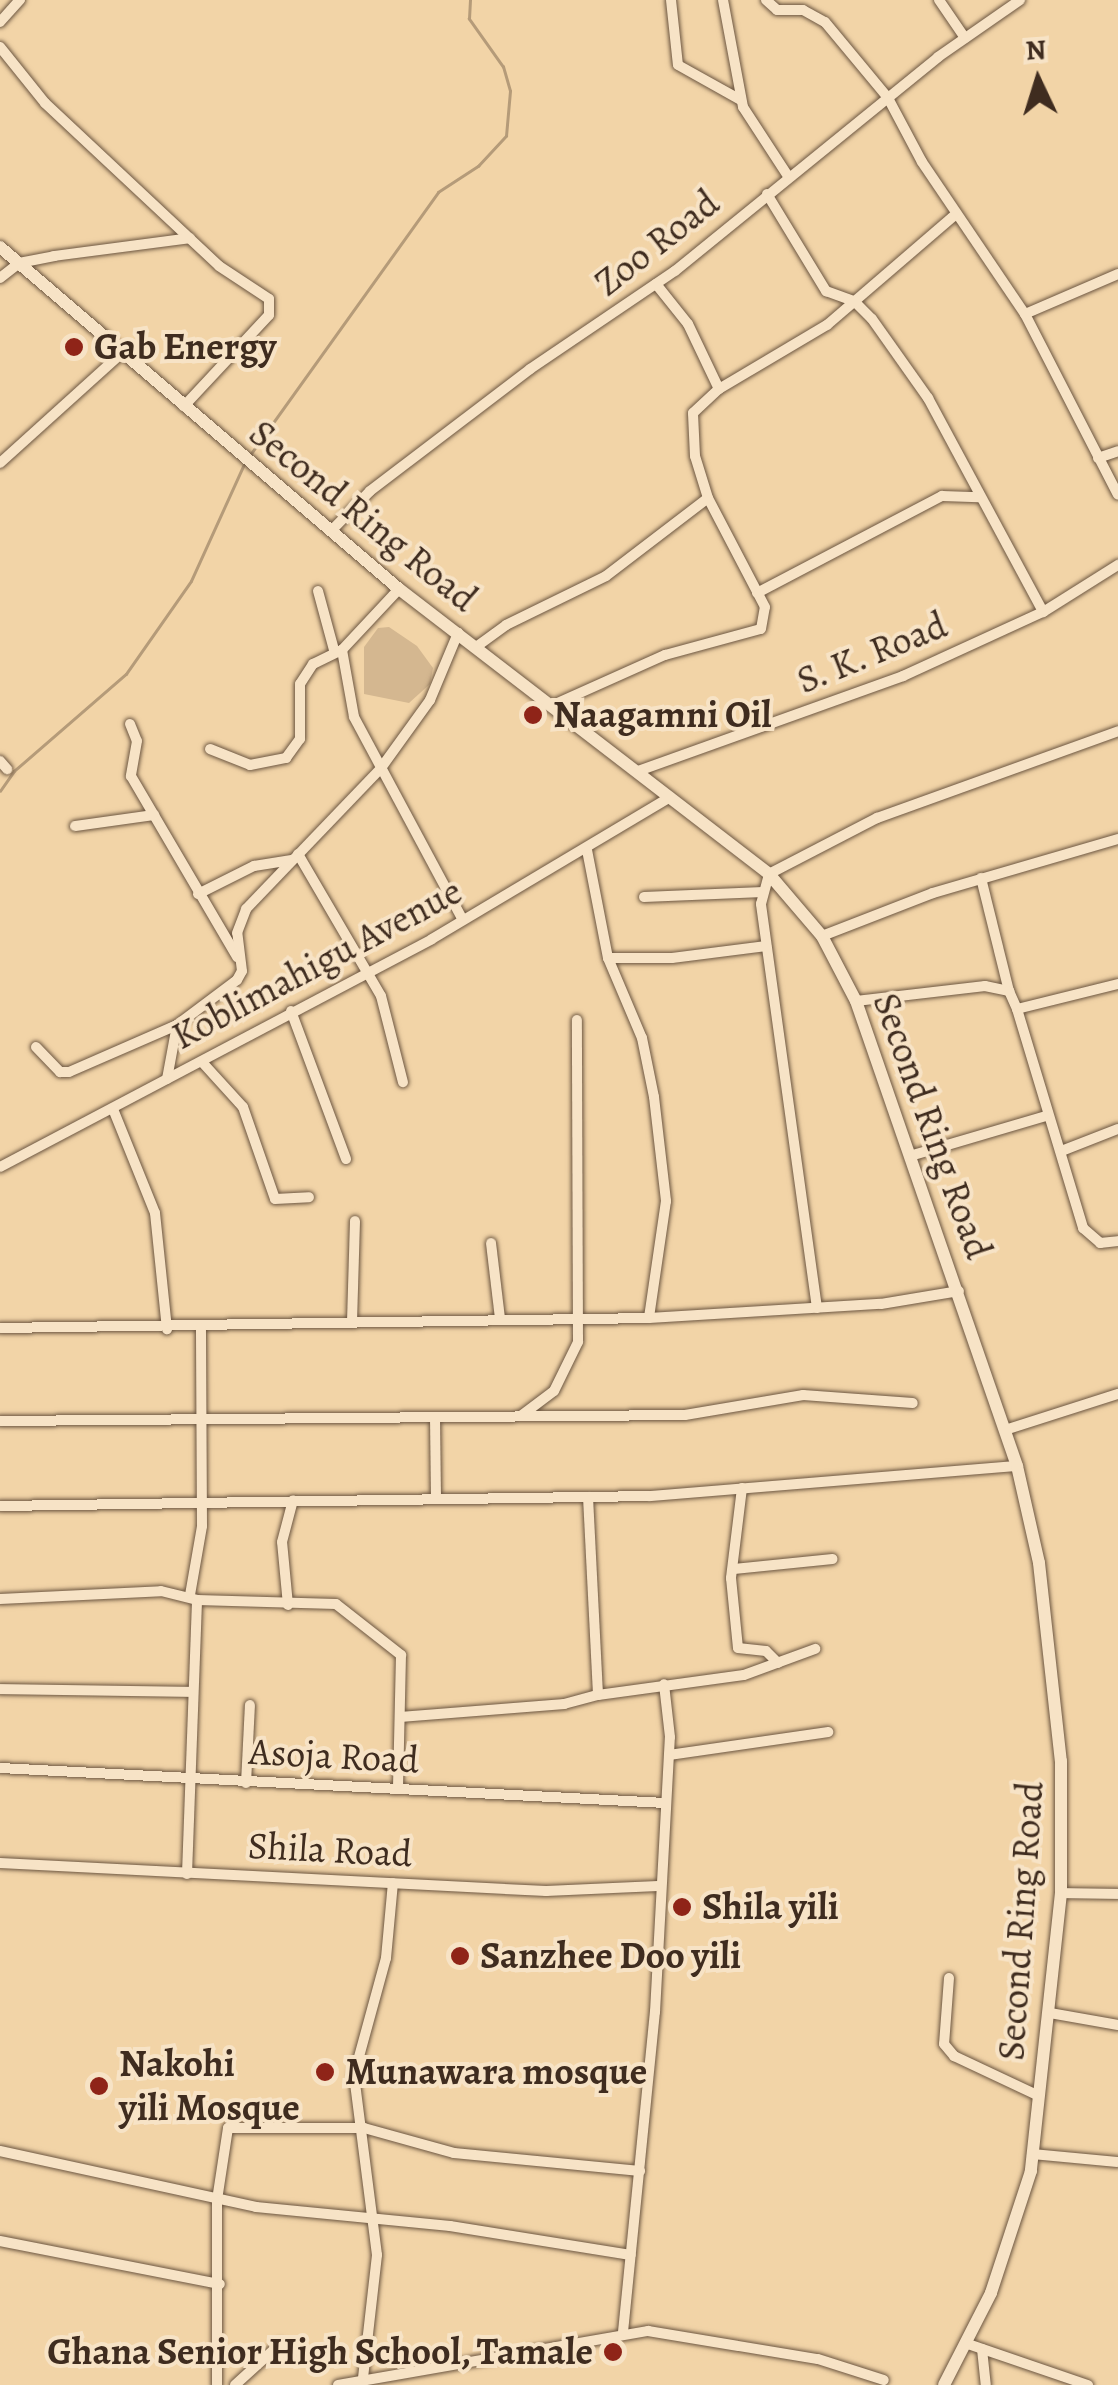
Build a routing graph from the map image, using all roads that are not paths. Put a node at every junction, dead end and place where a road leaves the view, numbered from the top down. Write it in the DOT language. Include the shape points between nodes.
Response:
graph roads {
  1 [pos="20,0"];
  2 [pos="671,0"];
  3 [pos="723,0"];
  4 [pos="766,0"];
  5 [pos="939,0"];
  6 [pos="1020,0"];
  7 [pos="0,22"];
  8 [pos="966,38"];
  9 [pos="0,47"];
  10 [pos="888,98"];
  11 [pos="740,100"];
  12 [pos="788,176"];
  13 [pos="767,194"];
  14 [pos="956,214"];
  15 [pos="190,238"];
  16 [pos="0,247"];
  17 [pos="19,263"];
  18 [pos="1118,274"];
  19 [pos="0,278"];
  20 [pos="656,284"];
  21 [pos="854,302"];
  22 [pos="1025,314"];
  23 [pos="124,351"];
  24 [pos="719,389"];
  25 [pos="184,406"];
  26 [pos="1118,451"];
  27 [pos="1098,458"];
  28 [pos="0,463"];
  29 [pos="1118,495"];
  30 [pos="979,497"];
  31 [pos="708,498"];
  32 [pos="331,531"];
  33 [pos="1118,565"];
  34 [pos="400,589"];
  35 [pos="318,591"];
  36 [pos="757,593"];
  37 [pos="1044,612"];
  38 [pos="458,633"];
  39 [pos="476,648"];
  40 [pos="338,650"];
  41 [pos="553,705"];
  42 [pos="130,724"];
  43 [pos="1118,730"];
  44 [pos="210,749"];
  45 [pos="381,768"];
  46 [pos="638,771"];
  47 [pos="670,797"];
  48 [pos="154,815"];
  49 [pos="75,826"];
  50 [pos="1118,839"];
  51 [pos="587,850"];
  52 [pos="295,857"];
  53 [pos="769,874"];
  54 [pos="982,878"];
  55 [pos="763,892"];
  56 [pos="198,894"];
  57 [pos="644,897"];
  58 [pos="462,920"];
  59 [pos="822,936"];
  60 [pos="766,946"];
  61 [pos="608,958"];
  62 [pos="238,960"];
  63 [pos="364,972"];
  64 [pos="1118,984"];
  65 [pos="1008,991"];
  66 [pos="856,1001"];
  67 [pos="1017,1009"];
  68 [pos="291,1011"];
  69 [pos="577,1020"];
  70 [pos="177,1026"];
  71 [pos="36,1048"];
  72 [pos="202,1062"];
  73 [pos="167,1079"];
  74 [pos="403,1082"];
  75 [pos="113,1108"];
  76 [pos="1046,1116"];
  77 [pos="1118,1128"];
  78 [pos="1064,1150"];
  79 [pos="910,1156"];
  80 [pos="346,1159"];
  81 [pos="0,1167"];
  82 [pos="308,1196"];
  83 [pos="355,1220"];
  84 [pos="1118,1242"];
  85 [pos="491,1243"];
  86 [pos="960,1290"];
  87 [pos="817,1308"];
  88 [pos="649,1318"];
  89 [pos="500,1319"];
  90 [pos="580,1319"];
  91 [pos="352,1322"];
  92 [pos="0,1328"];
  93 [pos="201,1328"];
  94 [pos="167,1329"];
  95 [pos="1118,1394"];
  96 [pos="913,1403"];
  97 [pos="522,1415"];
  98 [pos="434,1418"];
  99 [pos="0,1422"];
  100 [pos="199,1422"];
  101 [pos="1005,1430"];
  102 [pos="1017,1466"];
  103 [pos="742,1488"];
  104 [pos="588,1496"];
  105 [pos="436,1498"];
  106 [pos="293,1500"];
  107 [pos="199,1502"];
  108 [pos="0,1506"];
  109 [pos="832,1559"];
  110 [pos="734,1569"];
  111 [pos="194,1598"];
  112 [pos="0,1599"];
  113 [pos="288,1605"];
  114 [pos="815,1649"];
  115 [pos="778,1664"];
  116 [pos="664,1684"];
  117 [pos="0,1689"];
  118 [pos="192,1692"];
  119 [pos="598,1694"];
  120 [pos="250,1705"];
  121 [pos="400,1717"];
  122 [pos="828,1732"];
  123 [pos="669,1755"];
  124 [pos="0,1768"];
  125 [pos="191,1778"];
  126 [pos="246,1783"];
  127 [pos="398,1789"];
  128 [pos="666,1803"];
  129 [pos="0,1863"];
  130 [pos="187,1874"];
  131 [pos="394,1883"];
  132 [pos="658,1886"];
  133 [pos="1061,1893"];
  134 [pos="1118,1894"];
  135 [pos="948,1978"];
  136 [pos="1050,2012"];
  137 [pos="1118,2025"];
  138 [pos="1039,2096"];
  139 [pos="364,2128"];
  140 [pos="0,2151"];
  141 [pos="1032,2154"];
  142 [pos="1118,2162"];
  143 [pos="640,2171"];
  144 [pos="217,2200"];
  145 [pos="376,2223"];
  146 [pos="0,2240"];
  147 [pos="632,2256"];
  148 [pos="220,2284"];
  149 [pos="623,2332"];
  150 [pos="280,2344"];
  151 [pos="968,2344"];
  152 [pos="982,2349"];
  153 [pos="364,2378"];
  154 [pos="884,2380"];
  155 [pos="217,2385"];
  156 [pos="234,2385"];
  157 [pos="338,2385"];
  158 [pos="944,2385"];
  159 [pos="986,2385"];
  160 [pos="1088,2385"];
  1 -- 7 [label="street"];
  2 -- 11 [label="street" via="678,65"];
  3 -- 11 [label="street"];
  4 -- 10 [label="street" via="776,10 803,10 825,22"];
  5 -- 8 [label="street"];
  6 -- 8 [label="street, Zoo Road"];
  8 -- 10 [label="street, Zoo Road"];
  9 -- 15 [label="street" via="45,103"];
  10 -- 12 [label="street, Zoo Road"];
  10 -- 14 [label="street"];
  11 -- 12 [label="street"];
  12 -- 13 [label="street, Zoo Road"];
  13 -- 20 [label="street, Zoo Road"];
  13 -- 21 [label="street" via="826,291"];
  14 -- 21 [label="street"];
  14 -- 22 [label="street"];
  15 -- 17 [label="street"];
  15 -- 25 [label="street" via="271,308"];
  16 -- 17 [label="street, Second Ring Road"];
  17 -- 19 [label="street"];
  17 -- 23 [label="street, Second Ring Road"];
  18 -- 22 [label="street"];
  20 -- 24 [label="street" via="688,324"];
  20 -- 32 [label="street, Zoo Road" via="370,490"];
  21 -- 24 [label="street" via="781,358"];
  21 -- 30 [label="street" via="928,398"];
  22 -- 27 [label="street"];
  23 -- 25 [label="street, Second Ring Road"];
  23 -- 28 [label="street"];
  24 -- 31 [label="street" via="702,401 691,424"];
  25 -- 32 [label="street, Second Ring Road"];
  26 -- 27 [label="street"];
  27 -- 29 [label="street"];
  30 -- 36 [label="street" via="942,496"];
  30 -- 37 [label="street"];
  31 -- 36 [label="street"];
  31 -- 39 [label="street" via="606,576 506,625"];
  32 -- 34 [label="street, Second Ring Road"];
  33 -- 37 [label="street, S. K. Road"];
  34 -- 38 [label="street, Second Ring Road"];
  34 -- 40 [label="street"];
  35 -- 40 [label="street"];
  36 -- 41 [label="street" via="766,622 754,634 665,655"];
  37 -- 46 [label="street, S. K. Road" via="874,688"];
  38 -- 39 [label="street, Second Ring Road"];
  38 -- 45 [label="street" via="430,700"];
  39 -- 41 [label="street, Second Ring Road"];
  40 -- 44 [label="street" via="300,684 300,739 286,758 250,765"];
  40 -- 45 [label="street" via="354,717"];
  41 -- 46 [label="street, Second Ring Road"];
  42 -- 48 [label="street" via="137,740 132,776"];
  43 -- 53 [label="street" via="877,818"];
  45 -- 52 [label="street"];
  45 -- 58 [label="street"];
  46 -- 47 [label="street, Second Ring Road"];
  47 -- 51 [label="street, Koblimahigu Avenue"];
  47 -- 53 [label="street, Second Ring Road"];
  48 -- 49 [label="street"];
  48 -- 56 [label="street"];
  50 -- 54 [label="street"];
  51 -- 58 [label="street, Koblimahigu Avenue"];
  51 -- 61 [label="street"];
  52 -- 56 [label="street" via="254,866"];
  52 -- 62 [label="street" via="240,919"];
  52 -- 63 [label="street"];
  53 -- 55 [label="street"];
  53 -- 59 [label="street, Second Ring Road"];
  54 -- 59 [label="street"];
  54 -- 65 [label="street"];
  55 -- 57 [label="street"];
  55 -- 60 [label="street"];
  56 -- 62 [label="street"];
  58 -- 63 [label="street, Koblimahigu Avenue"];
  59 -- 66 [label="street, Second Ring Road"];
  60 -- 61 [label="street"];
  60 -- 87 [label="street"];
  61 -- 88 [label="street" via="646,1052 666,1202"];
  62 -- 70 [label="street" via="237,980"];
  63 -- 68 [label="street, Koblimahigu Avenue"];
  63 -- 74 [label="street" via="388,1010"];
  64 -- 67 [label="street"];
  65 -- 66 [label="street" via="985,986"];
  65 -- 67 [label="street"];
  66 -- 79 [label="street, Second Ring Road"];
  67 -- 76 [label="street"];
  68 -- 72 [label="street, Koblimahigu Avenue"];
  68 -- 80 [label="street"];
  69 -- 90 [label="street"];
  70 -- 71 [label="street" via="69,1072 60,1072"];
  70 -- 73 [label="street"];
  72 -- 73 [label="street, Koblimahigu Avenue"];
  72 -- 82 [label="street" via="243,1106 275,1198"];
  73 -- 75 [label="street, Koblimahigu Avenue"];
  75 -- 81 [label="street, Koblimahigu Avenue"];
  75 -- 94 [label="street" via="151,1198"];
  76 -- 78 [label="street"];
  76 -- 79 [label="street"];
  77 -- 78 [label="street"];
  78 -- 84 [label="street" via="1083,1228 1100,1243"];
  79 -- 86 [label="street, Second Ring Road"];
  83 -- 91 [label="street"];
  85 -- 89 [label="street"];
  86 -- 87 [label="street"];
  86 -- 101 [label="street, Second Ring Road"];
  87 -- 88 [label="street"];
  88 -- 90 [label="street"];
  89 -- 90 [label="street"];
  89 -- 91 [label="street"];
  90 -- 97 [label="street" via="572,1360 548,1398"];
  91 -- 93 [label="street"];
  92 -- 94 [label="street"];
  93 -- 94 [label="street"];
  93 -- 100 [label="street"];
  95 -- 101 [label="street"];
  96 -- 97 [label="street" via="803,1395 685,1415"];
  97 -- 98 [label="street"];
  98 -- 100 [label="street"];
  98 -- 105 [label="street"];
  99 -- 100 [label="street"];
  100 -- 107 [label="street"];
  101 -- 102 [label="street, Second Ring Road"];
  102 -- 103 [label="street"];
  102 -- 133 [label="street, Second Ring Road" via="1051,1656 1061,1761"];
  103 -- 104 [label="street"];
  103 -- 110 [label="street"];
  104 -- 105 [label="street"];
  104 -- 119 [label="street"];
  105 -- 106 [label="street"];
  106 -- 107 [label="street"];
  106 -- 113 [label="street" via="282,1542"];
  107 -- 108 [label="street"];
  107 -- 111 [label="street"];
  109 -- 110 [label="street"];
  110 -- 115 [label="street" via="731,1609 738,1648 766,1651"];
  111 -- 112 [label="street" via="161,1591"];
  111 -- 113 [label="street"];
  111 -- 118 [label="street"];
  113 -- 121 [label="street" via="336,1604 397,1648"];
  114 -- 115 [label="street"];
  115 -- 116 [label="street"];
  116 -- 119 [label="street"];
  116 -- 123 [label="street"];
  117 -- 118 [label="street"];
  118 -- 125 [label="street"];
  119 -- 121 [label="street" via="564,1704"];
  120 -- 126 [label="street"];
  121 -- 127 [label="street"];
  122 -- 123 [label="street"];
  123 -- 128 [label="street"];
  124 -- 125 [label="street, Asoja Road"];
  125 -- 126 [label="street, Asoja Road"];
  125 -- 130 [label="street"];
  126 -- 127 [label="street, Asoja Road"];
  127 -- 128 [label="street, Asoja Road"];
  128 -- 132 [label="street"];
  129 -- 130 [label="street, Shila Road"];
  130 -- 131 [label="street, Shila Road"];
  131 -- 132 [label="street, Shila Road" via="546,1890"];
  131 -- 139 [label="street" via="386,1958 357,2050"];
  132 -- 143 [label="street"];
  133 -- 134 [label="street"];
  133 -- 136 [label="street, Second Ring Road"];
  135 -- 138 [label="street" via="944,2044 954,2056"];
  136 -- 137 [label="street"];
  136 -- 138 [label="street, Second Ring Road"];
  138 -- 141 [label="street, Second Ring Road"];
  139 -- 143 [label="street" via="454,2153"];
  139 -- 144 [label="street" via="228,2128"];
  139 -- 145 [label="street"];
  140 -- 144 [label="street"];
  141 -- 142 [label="street"];
  141 -- 151 [label="street, Second Ring Road" via="1005,2256"];
  143 -- 147 [label="street"];
  144 -- 145 [label="street"];
  144 -- 148 [label="street"];
  145 -- 147 [label="street" via="450,2226"];
  145 -- 153 [label="street" via="377,2286"];
  146 -- 148 [label="street"];
  147 -- 149 [label="street"];
  148 -- 155 [label="street"];
  149 -- 153 [label="street"];
  149 -- 154 [label="street" via="713,2339"];
  150 -- 156 [label="street"];
  151 -- 152 [label="street"];
  151 -- 158 [label="street, Second Ring Road"];
  152 -- 159 [label="street"];
  152 -- 160 [label="street"];
  153 -- 157 [label="street"];
}
